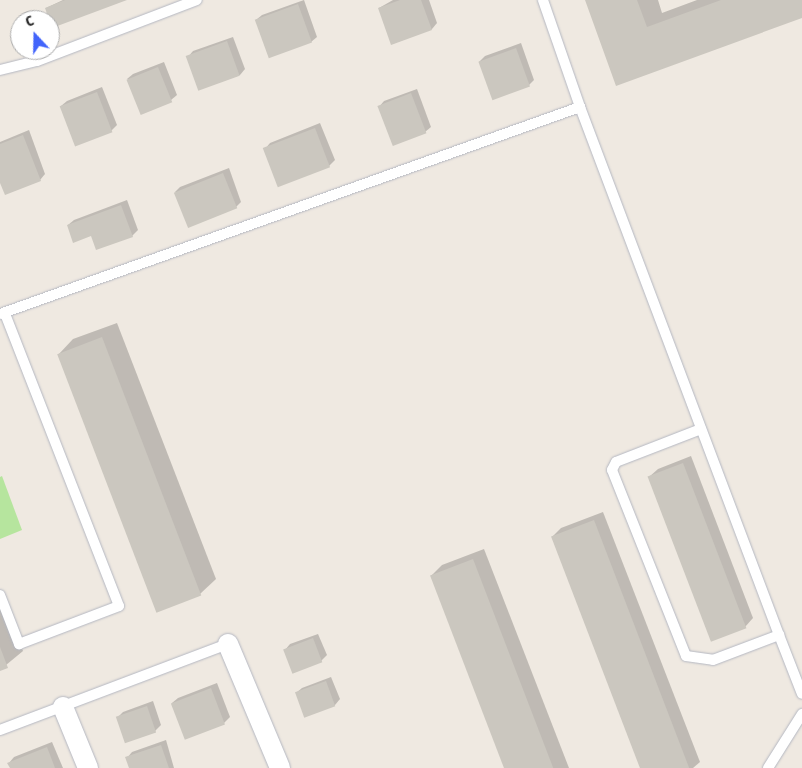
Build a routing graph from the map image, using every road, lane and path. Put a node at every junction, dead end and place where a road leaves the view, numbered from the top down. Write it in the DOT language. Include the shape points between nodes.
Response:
graph roads {
  1 [pos="197,0"];
  2 [pos="543,0"];
  3 [pos="0,70"];
  4 [pos="580,107"];
  5 [pos="2,313"];
  6 [pos="701,429"];
  7 [pos="0,595"];
  8 [pos="779,635"];
  9 [pos="228,644"];
  10 [pos="802,694"];
  11 [pos="63,707"];
  12 [pos="802,714"];
  13 [pos="0,730"];
  14 [pos="88,768"];
  15 [pos="280,768"];
  16 [pos="768,768"];
  1 -- 3 [label="lane" via="37,61"];
  2 -- 4 [label="lane"];
  4 -- 5 [label="lane"];
  4 -- 6 [label="lane"];
  5 -- 7 [label="lane" via="119,606 19,644"];
  6 -- 8 [label="lane"];
  6 -- 8 [label="lane" via="616,462 612,470 686,656 706,660 720,658"];
  8 -- 10 [label="lane"];
  9 -- 11 [label="lane"];
  9 -- 15 [label="street"];
  11 -- 13 [label="lane"];
  11 -- 14 [label="street"];
  12 -- 16 [label="lane"];
}
